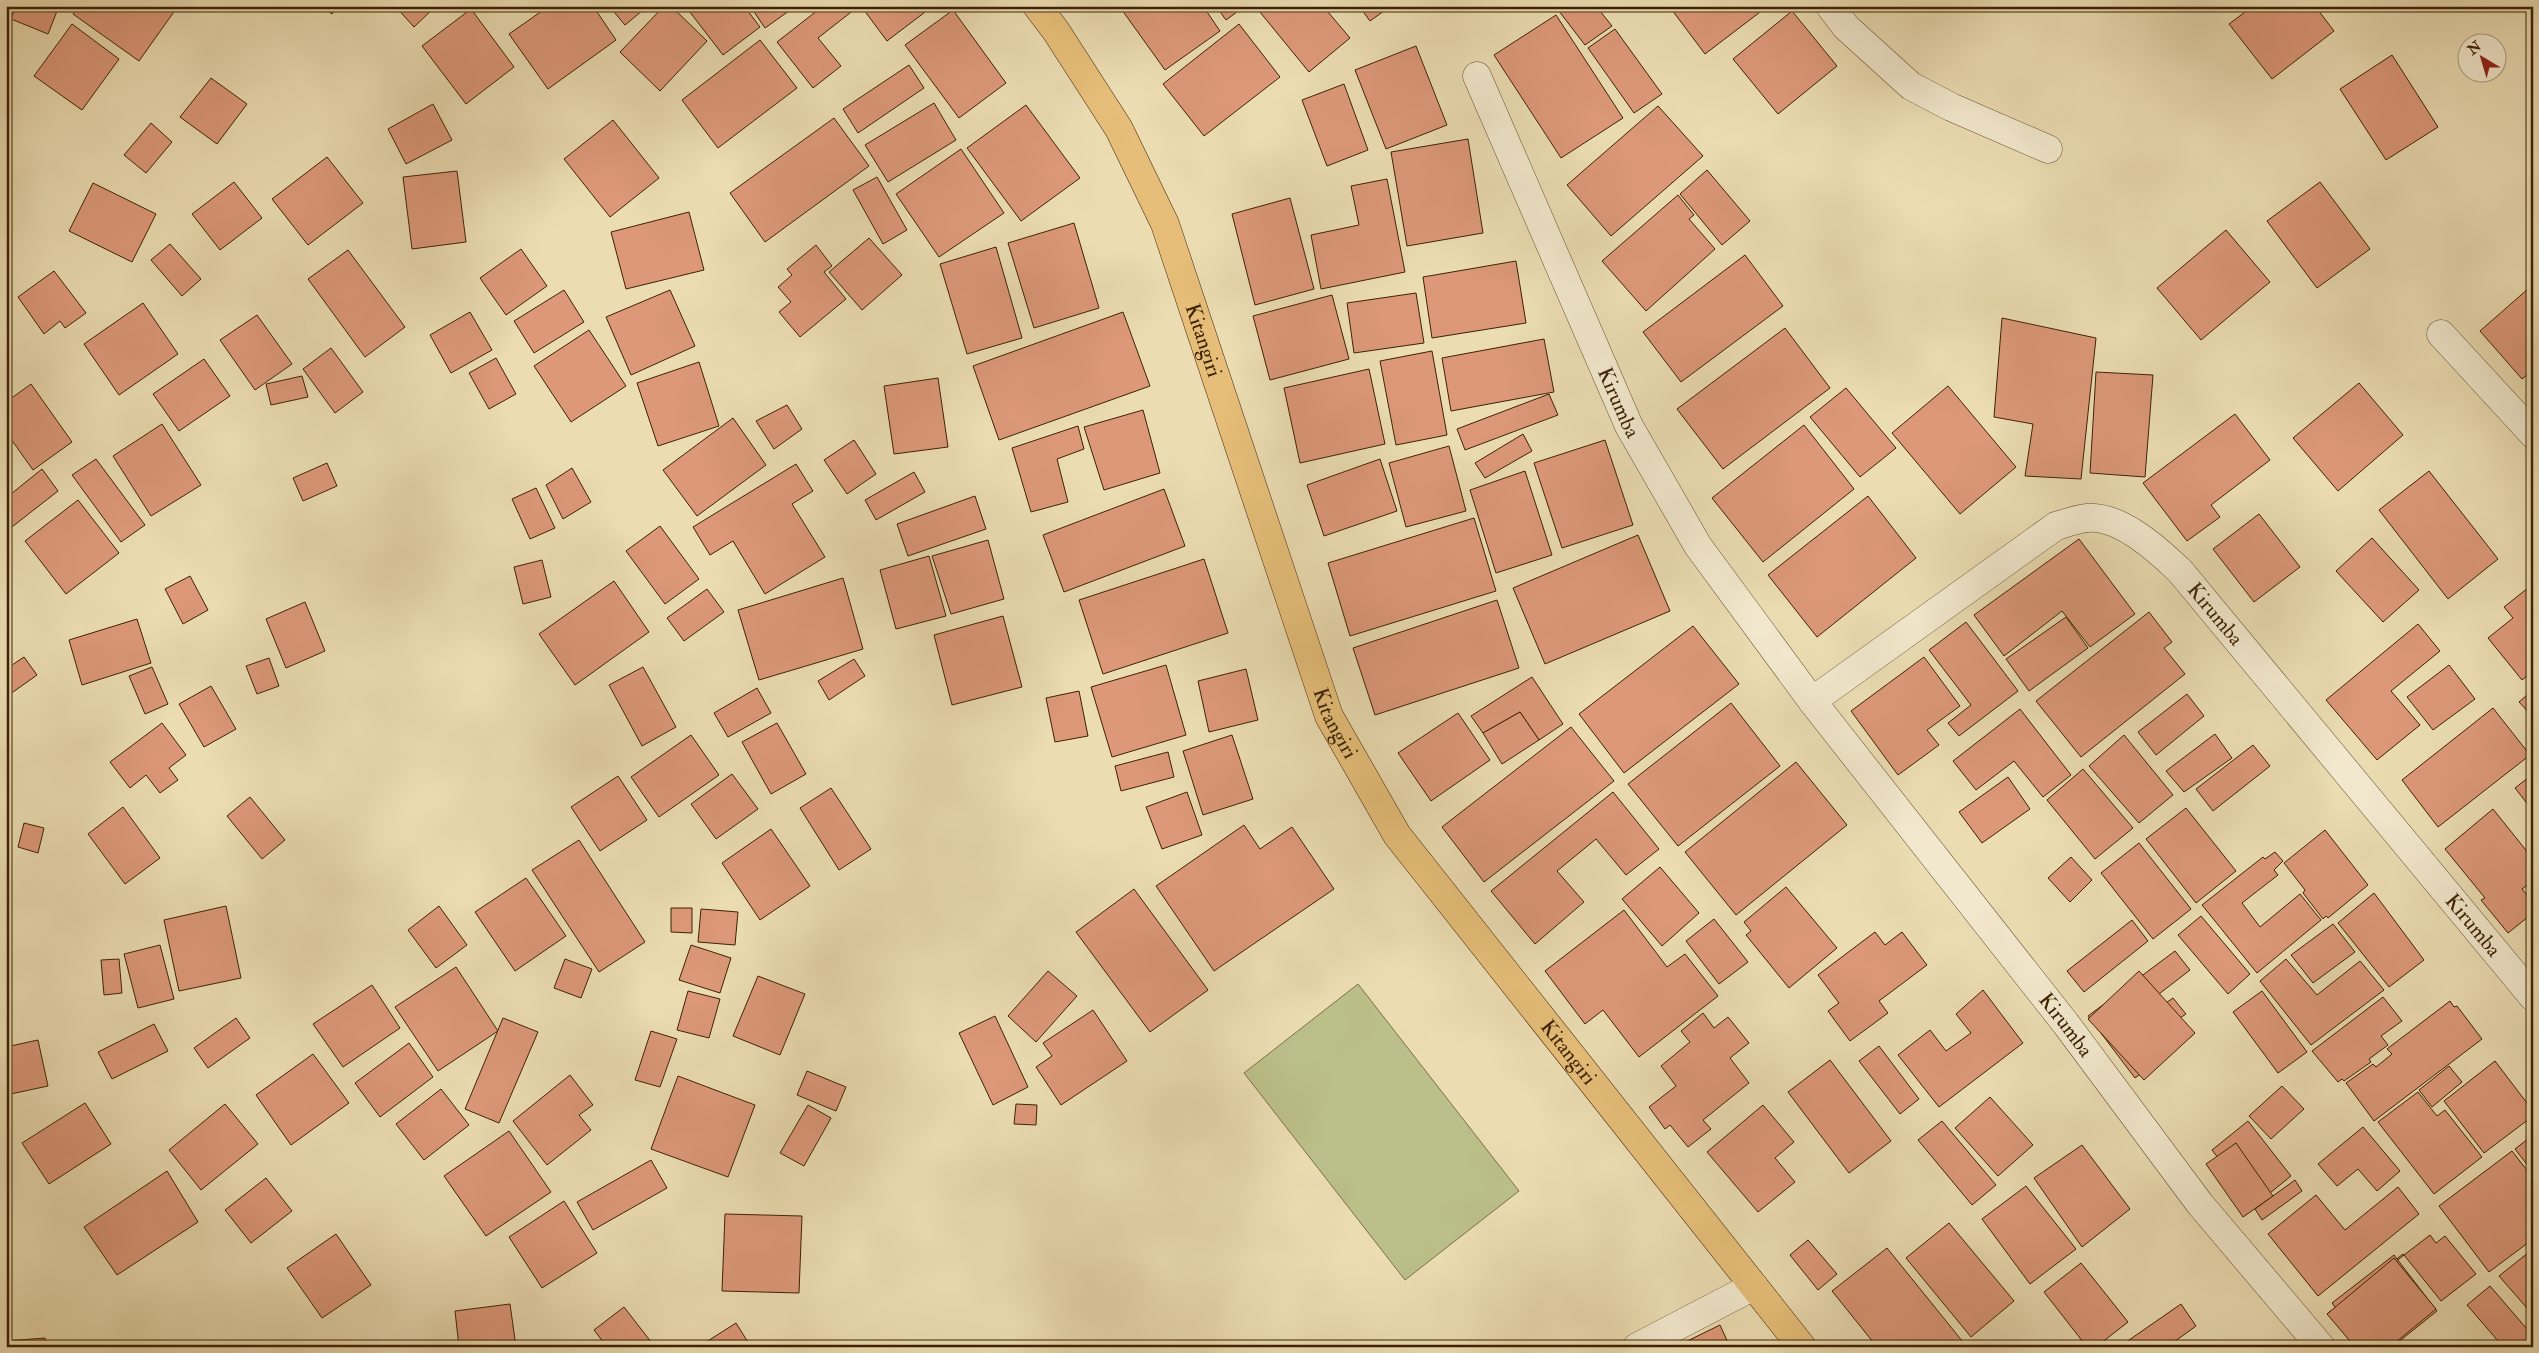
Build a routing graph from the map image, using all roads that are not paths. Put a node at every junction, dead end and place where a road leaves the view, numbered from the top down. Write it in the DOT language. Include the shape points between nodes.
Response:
graph roads {
  1 [pos="1037,6"];
  2 [pos="1830,6"];
  3 [pos="1477,76"];
  4 [pos="2048,149"];
  5 [pos="2441,334"];
  6 [pos="2533,434"];
  7 [pos="1812,702"];
  8 [pos="2533,996"];
  9 [pos="1754,1286"];
  10 [pos="1637,1347"];
  11 [pos="1802,1347"];
  12 [pos="2322,1347"];
  1 -- 9 [label="main road, Kitangiri" via="1119,129 1165,224 1329,716 1397,835"];
  2 -- 4 [label="street" via="1846,27 1911,86"];
  3 -- 7 [label="street, Kirumba" via="1629,426 1698,546"];
  5 -- 6 [label="street"];
  7 -- 8 [label="street, Kirumba" via="2056,526 2088,518 2115,523 2150,544 2180,571"];
  7 -- 12 [label="street, Kirumba" via="2066,1024 2200,1204"];
  9 -- 10 [label="street"];
  9 -- 11 [label="main road, Kitangiri"];
}
